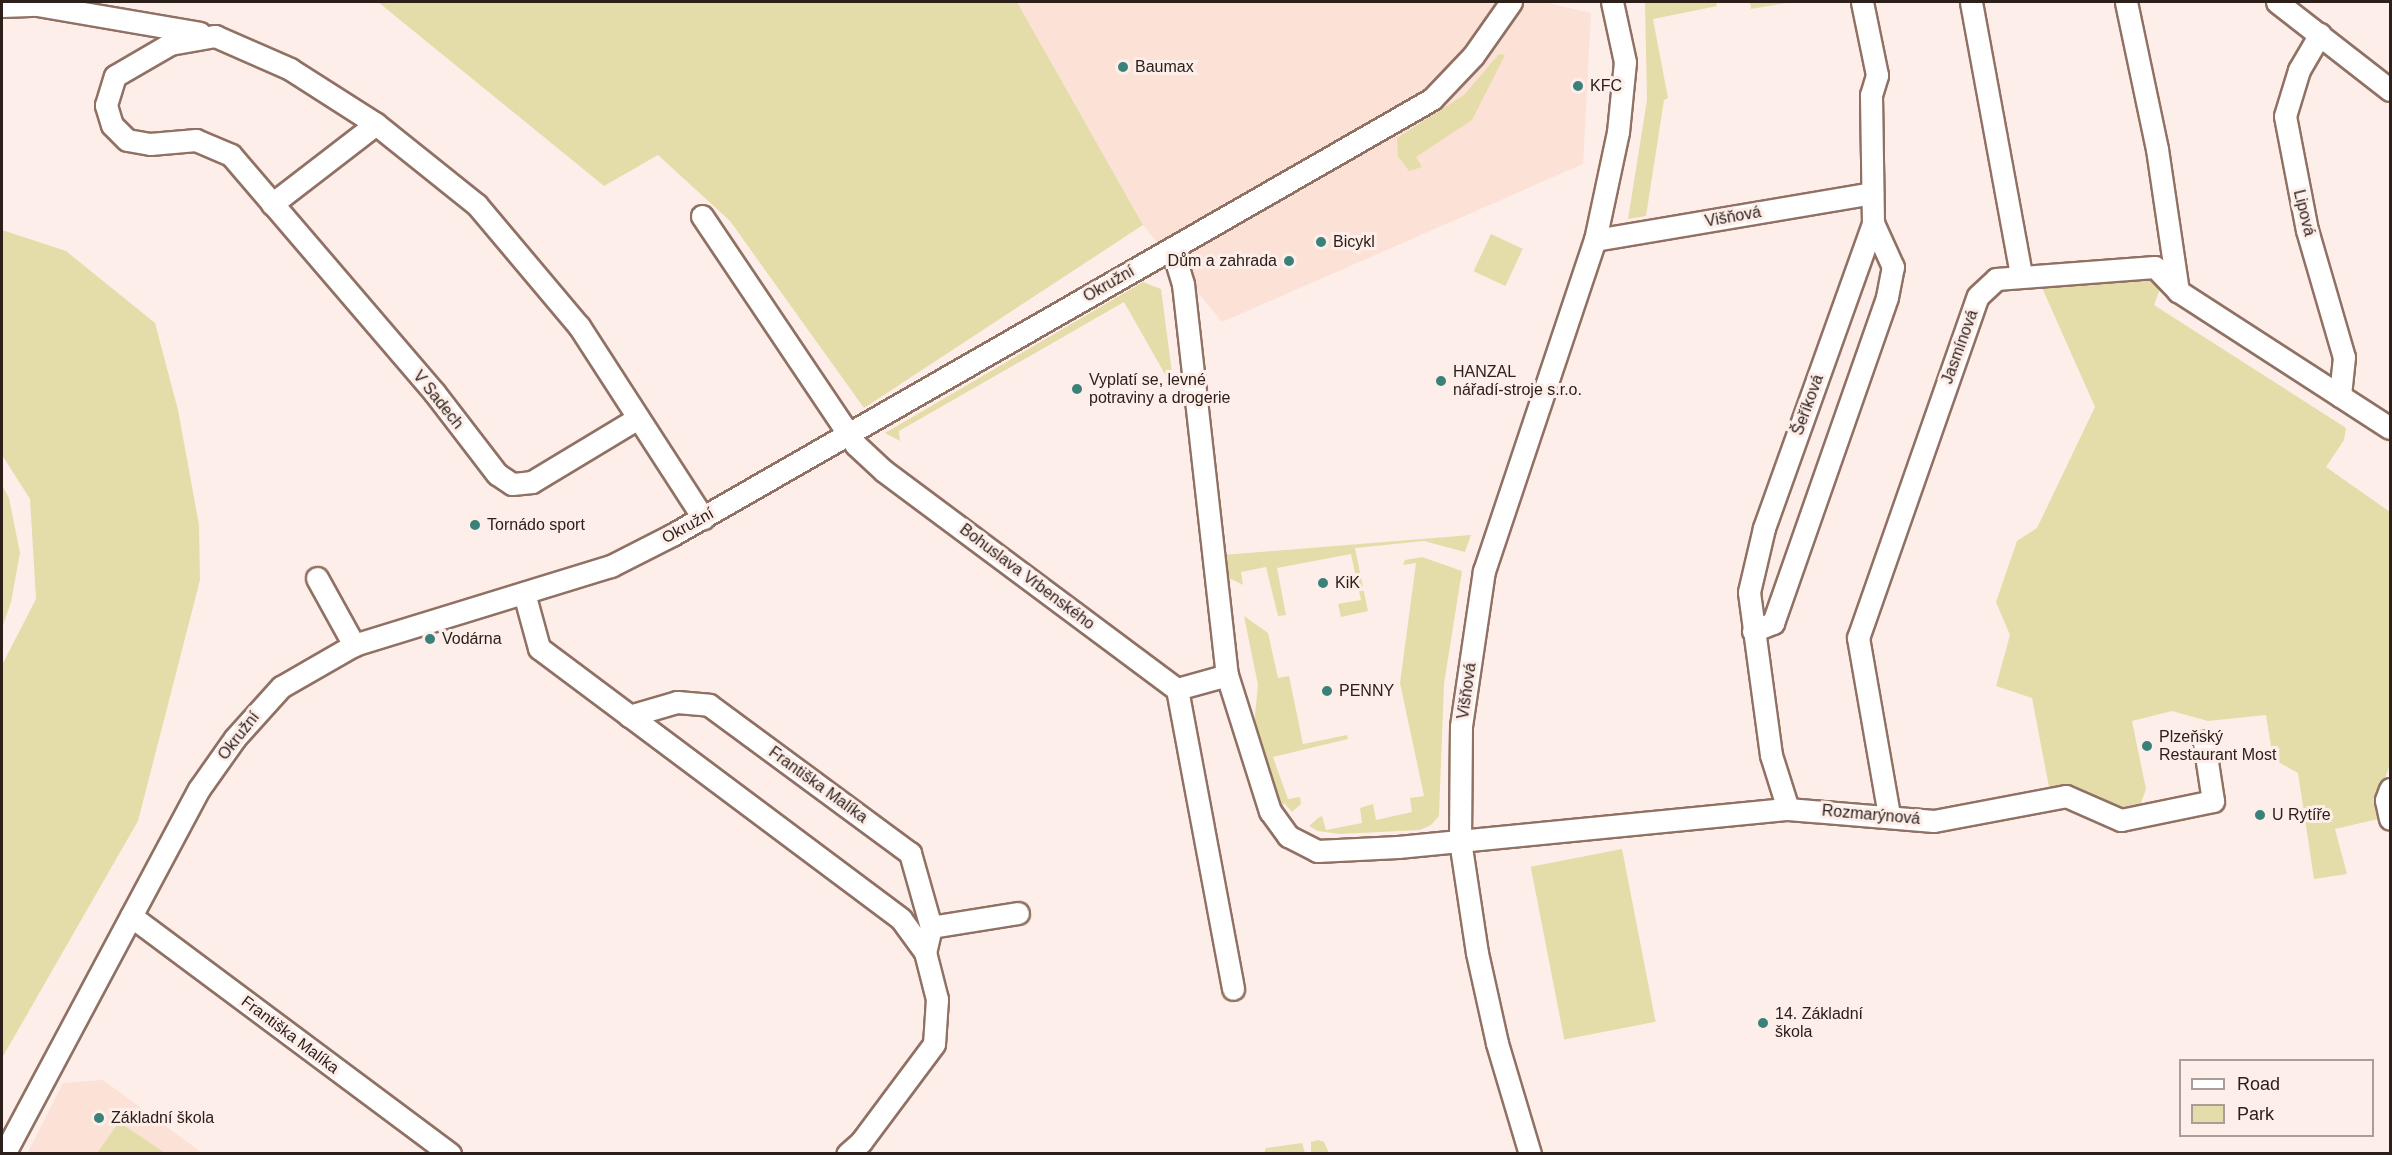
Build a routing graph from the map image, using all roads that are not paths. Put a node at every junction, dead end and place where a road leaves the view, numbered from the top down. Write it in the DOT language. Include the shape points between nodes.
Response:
graph roads {
  1 [pos="1511,2"];
  2 [pos="1612,2"];
  3 [pos="1862,2"];
  4 [pos="1971,2"];
  5 [pos="2126,2"];
  6 [pos="2277,2"];
  7 [pos="2,6"];
  8 [pos="2320,33"];
  9 [pos="215,36"];
  10 [pos="2391,90"];
  11 [pos="376,124"];
  12 [pos="1872,193"];
  13 [pos="272,204"];
  14 [pos="702,216"];
  15 [pos="1873,223"];
  16 [pos="1595,240"];
  17 [pos="1172,248"];
  18 [pos="2021,274"];
  19 [pos="2178,291"];
  20 [pos="2340,396"];
  21 [pos="638,418"];
  22 [pos="2391,428"];
  23 [pos="848,433"];
  24 [pos="703,518"];
  25 [pos="317,578"];
  26 [pos="524,593"];
  27 [pos="1753,631"];
  28 [pos="354,645"];
  29 [pos="1227,675"];
  30 [pos="1177,689"];
  31 [pos="629,716"];
  32 [pos="2204,742"];
  33 [pos="2391,789"];
  34 [pos="1788,809"];
  35 [pos="1889,815"];
  36 [pos="2391,819"];
  37 [pos="1460,840"];
  38 [pos="1018,913"];
  39 [pos="131,916"];
  40 [pos="931,927"];
  41 [pos="925,952"];
  42 [pos="1233,989"];
  43 [pos="4,1154"];
  44 [pos="450,1154"];
  45 [pos="847,1154"];
  46 [pos="1530,1154"];
  1 -- 17 [label="street, Okružní" via="1473,56 1432,99"];
  2 -- 16 [label="street, Višňová" via="1625,62 1618,132"];
  3 -- 12 [label="street, Šeříková" via="1878,75 1871,95"];
  4 -- 18 [label="street"];
  5 -- 19 [label="street" via="2157,149"];
  6 -- 8 [label="street"];
  7 -- 9 [label="street" via="37,5"];
  8 -- 10 [label="street"];
  8 -- 20 [label="street, Lipová" via="2300,70 2285,116 2307,230 2344,357"];
  9 -- 11 [label="street" via="290,69"];
  9 -- 13 [label="street, V Sadech" via="170,44 115,76 105,105 112,125 127,140 150,144 196,140 231,155"];
  11 -- 13 [label="street"];
  11 -- 21 [label="street" via="477,205 579,326"];
  12 -- 15 [label="street, Šeříková"];
  12 -- 16 [label="street, Višňová"];
  13 -- 21 [label="street, V Sadech" via="434,392 497,474 512,484 532,482"];
  14 -- 23 [label="street, Bohuslava Vrbenského"];
  15 -- 27 [label="street, Šeříková" via="1764,528 1749,592"];
  15 -- 27 [label="street" via="1893,267 1887,297 1773,623"];
  16 -- 37 [label="street, Višňová" via="1484,571 1461,726"];
  17 -- 23 [label="street, Okružní"];
  17 -- 29 [label="street, Rozmarýnová" via="1183,284"];
  18 -- 19 [label="street, Jasmínová" via="2155,267"];
  18 -- 35 [label="street, Jasmínová" via="1996,279 1978,296 1857,638"];
  19 -- 20 [label="street, Jasmínová"];
  20 -- 22 [label="street, Jasmínová"];
  21 -- 24 [label="street"];
  23 -- 24 [label="street, Okružní"];
  23 -- 30 [label="street, Bohuslava Vrbenského" via="884,471"];
  24 -- 26 [label="street, Okružní" via="611,566"];
  25 -- 28 [label="street"];
  26 -- 28 [label="street, Okružní"];
  26 -- 31 [label="street, Františka Malíka" via="539,648"];
  27 -- 34 [label="street, Šeříková" via="1771,755"];
  28 -- 39 [label="street, Okružní" via="281,687 258,710 199,789"];
  29 -- 30 [label="street"];
  29 -- 37 [label="street, Rozmarýnová" via="1270,811 1288,836 1317,851"];
  30 -- 42 [label="street"];
  31 -- 40 [label="street, Františka Malíka" via="677,702 709,705 910,853"];
  31 -- 41 [label="street, Františka Malíka" via="901,920"];
  32 -- 35 [label="street, Rozmarýnová" via="2213,801 2121,820 2066,796 1964,818 1934,821"];
  33 -- 36 [label="street" via="2386,800"];
  34 -- 35 [label="street, Rozmarýnová"];
  34 -- 37 [label="street, Rozmarýnová"];
  37 -- 46 [label="street, Višňová" via="1497,1043"];
  38 -- 40 [label="street"];
  39 -- 43 [label="street, Okružní"];
  39 -- 44 [label="street, Františka Malíka"];
  40 -- 41 [label="street, Františka Malíka"];
  41 -- 45 [label="street, Františka Malíka" via="937,999 934,1044 861,1142"];
}
